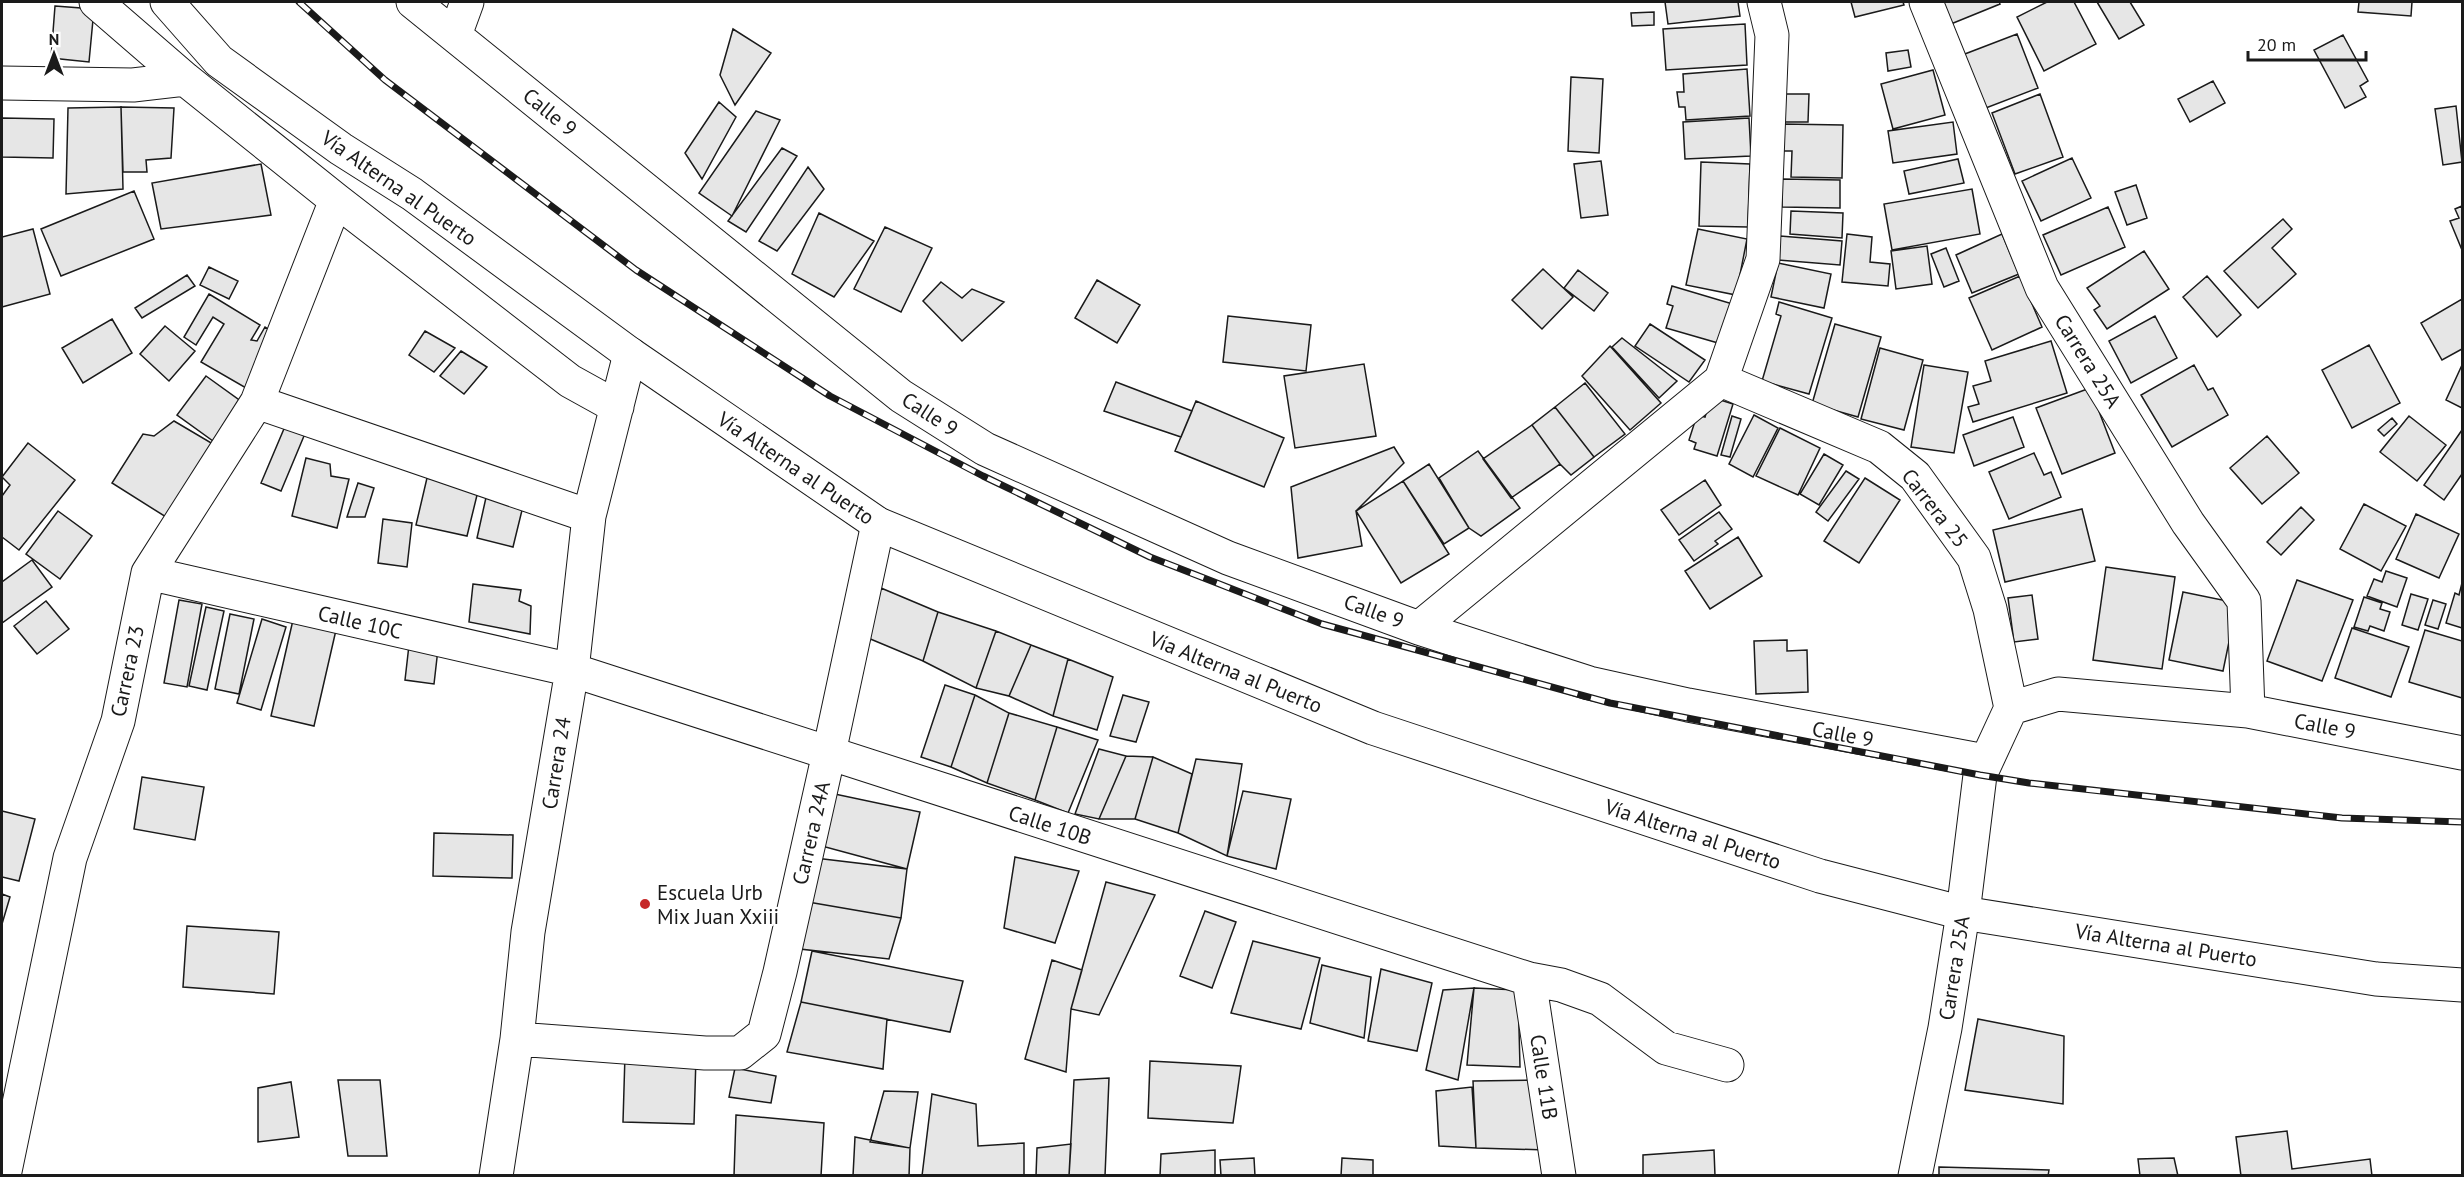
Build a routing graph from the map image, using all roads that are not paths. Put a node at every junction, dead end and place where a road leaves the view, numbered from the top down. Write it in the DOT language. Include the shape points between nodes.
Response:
graph roads {
  1 [pos="96,2"];
  2 [pos="166,2"];
  3 [pos="413,2"];
  4 [pos="467,2"];
  5 [pos="1764,2"];
  6 [pos="1926,2"];
  7 [pos="454,35"];
  8 [pos="185,79"];
  9 [pos="2,83"];
  10 [pos="336,200"];
  11 [pos="630,354"];
  12 [pos="1721,380"];
  13 [pos="257,402"];
  14 [pos="617,407"];
  15 [pos="589,516"];
  16 [pos="878,524"];
  17 [pos="148,573"];
  18 [pos="1419,628"];
  19 [pos="572,670"];
  20 [pos="2011,708"];
  21 [pos="2248,711"];
  22 [pos="829,753"];
  23 [pos="2463,753"];
  24 [pos="1985,760"];
  25 [pos="1963,912"];
  26 [pos="1529,979"];
  27 [pos="2463,985"];
  28 [pos="517,1039"];
  29 [pos="1727,1065"];
  30 [pos="4,1176"];
  31 [pos="496,1176"];
  32 [pos="1558,1176"];
  33 [pos="1915,1176"];
  1 -- 8 [label="street"];
  2 -- 11 [label="street, Vía Alterna al Puerto" via="219,61"];
  3 -- 7 [label="street, Calle 9"];
  4 -- 7 [label="street"];
  5 -- 12 [label="street" via="1772,35 1763,259"];
  6 -- 21 [label="street, Carrera 25A" via="2042,288 2188,523 2244,601"];
  7 -- 18 [label="street, Calle 9" via="901,396 986,449 1228,558"];
  8 -- 9 [label="street" via="133,85"];
  8 -- 10 [label="street"];
  10 -- 13 [label="street, Carrera 23"];
  10 -- 14 [label="street" via="570,381"];
  11 -- 14 [label="street, Carrera 24"];
  11 -- 16 [label="street, Vía Alterna al Puerto"];
  12 -- 18 [label="street"];
  12 -- 20 [label="street, Carrera 25" via="1879,447 1916,476 1974,558 1990,609"];
  13 -- 15 [label="street"];
  13 -- 17 [label="street, Carrera 23"];
  14 -- 15 [label="street, Carrera 24"];
  15 -- 19 [label="street, Carrera 24"];
  16 -- 22 [label="street, Carrera 24A"];
  16 -- 25 [label="street, Vía Alterna al Puerto" via="1374,728 1820,876"];
  17 -- 19 [label="street, Calle 10C"];
  17 -- 30 [label="street, Carrera 23" via="118,721 70,858"];
  18 -- 24 [label="street, Calle 9" via="1589,682 1688,705"];
  19 -- 22 [label="street, Calle 10B"];
  19 -- 28 [label="street, Carrera 24" via="528,932"];
  20 -- 21 [label="street, Calle 9" via="2058,694"];
  20 -- 24 [label="street"];
  21 -- 23 [label="street, Calle 9"];
  22 -- 26 [label="street, Calle 10B"];
  22 -- 28 [label="street, Carrera 24A" via="764,1034 740,1053"];
  24 -- 25 [label="street, Carrera 25A"];
  25 -- 27 [label="street, Vía Alterna al Puerto" via="2376,979"];
  25 -- 33 [label="street, Carrera 25A" via="1945,1028"];
  26 -- 29 [label="street, Calle 10B" via="1600,999 1666,1048"];
  26 -- 32 [label="street, Calle 11B"];
  28 -- 31 [label="street, Carrera 24"];
}
